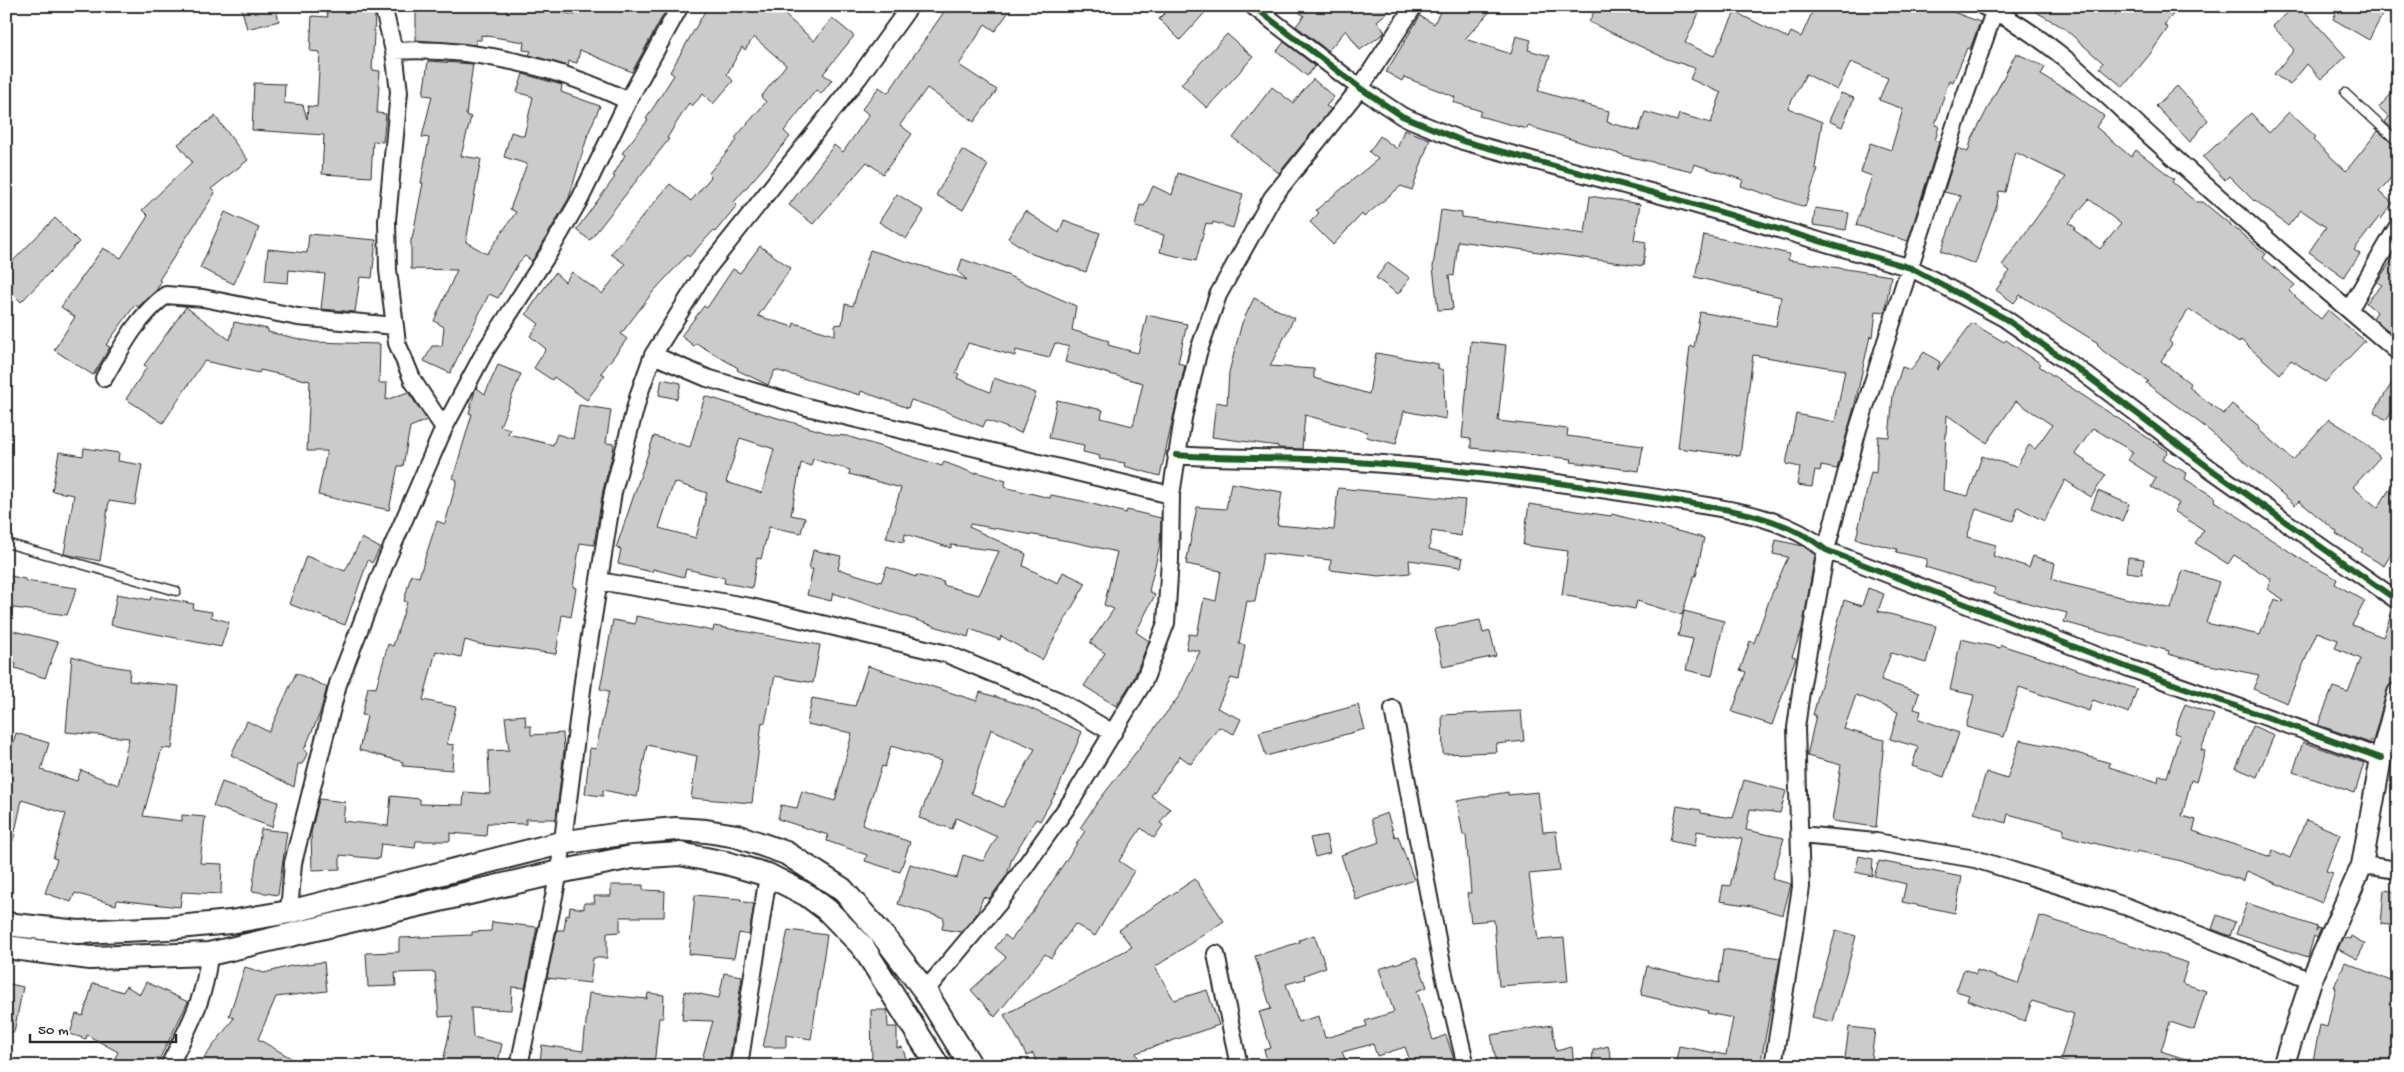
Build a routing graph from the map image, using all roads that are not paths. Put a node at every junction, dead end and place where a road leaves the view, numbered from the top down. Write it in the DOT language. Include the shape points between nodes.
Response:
graph roads {
  1 [pos="383,6"];
  2 [pos="680,6"];
  3 [pos="910,6"];
  4 [pos="1254,6"];
  5 [pos="1414,6"];
  6 [pos="1991,8"];
  7 [pos="394,51"];
  8 [pos="1360,88"];
  9 [pos="2345,93"];
  10 [pos="628,102"];
  11 [pos="2398,142"];
  12 [pos="2398,226"];
  13 [pos="1910,268"];
  14 [pos="2349,310"];
  15 [pos="395,326"];
  16 [pos="2398,352"];
  17 [pos="653,355"];
  18 [pos="104,378"];
  19 [pos="444,428"];
  20 [pos="1176,455"];
  21 [pos="1171,496"];
  22 [pos="6,543"];
  23 [pos="1826,550"];
  24 [pos="599,580"];
  25 [pos="176,591"];
  26 [pos="2398,601"];
  27 [pos="2398,693"];
  28 [pos="1393,709"];
  29 [pos="1113,732"];
  30 [pos="2381,758"];
  31 [pos="1800,835"];
  32 [pos="561,843"];
  33 [pos="2362,865"];
  34 [pos="2398,870"];
  35 [pos="559,872"];
  36 [pos="768,875"];
  37 [pos="289,912"];
  38 [pos="6,924"];
  39 [pos="6,947"];
  40 [pos="209,954"];
  41 [pos="1216,954"];
  42 [pos="2311,981"];
  43 [pos="925,991"];
  44 [pos="966,1058"];
  45 [pos="169,1066"];
  46 [pos="519,1066"];
  47 [pos="739,1066"];
  48 [pos="938,1066"];
  49 [pos="1239,1066"];
  50 [pos="1466,1066"];
  51 [pos="1773,1066"];
  52 [pos="2284,1066"];
  1 -- 7 [label="street"];
  2 -- 10 [label="street"];
  3 -- 17 [label="street" via="706,270"];
  4 -- 8 [label="street"];
  5 -- 8 [label="street"];
  6 -- 13 [label="street"];
  6 -- 14 [label="street" via="2056,50 2213,193"];
  7 -- 10 [label="street" via="454,51 505,61 604,89"];
  7 -- 15 [label="street" via="399,92 387,220 388,270"];
  8 -- 13 [label="street" via="1402,116 1463,140"];
  8 -- 20 [label="street" via="1272,198 1218,296 1198,353"];
  9 -- 11 [label="lane"];
  10 -- 19 [label="street" via="580,199 485,351"];
  12 -- 14 [label="street"];
  13 -- 23 [label="street" via="1858,429"];
  13 -- 26 [label="street" via="2012,324 2078,369 2212,470"];
  14 -- 16 [label="street"];
  15 -- 18 [label="street" via="298,317 204,298 166,295 134,325"];
  15 -- 19 [label="street" via="397,343 413,380"];
  17 -- 21 [label="street" via="707,378 807,407"];
  17 -- 24 [label="street" via="639,394 613,492"];
  19 -- 37 [label="street" via="386,561 338,684 293,863"];
  20 -- 21 [label="street"];
  20 -- 23 [label="street" via="1315,460 1494,475 1611,490 1740,512 1789,525 1810,536"];
  21 -- 29 [label="street" via="1166,623 1144,681"];
  22 -- 25 [label="lane"];
  23 -- 30 [label="street" via="2129,668"];
  23 -- 31 [label="street" via="1796,728"];
  24 -- 29 [label="street" via="751,607 947,654 1059,701"];
  24 -- 32 [label="street"];
  27 -- 30 [label="street"];
  28 -- 50 [label="street" via="1443,970"];
  29 -- 43 [label="street" via="1072,800 1002,899"];
  30 -- 33 [label="street"];
  31 -- 42 [label="street" via="1876,842 1975,858 2125,906"];
  31 -- 51 [label="street" via="1801,887"];
  32 -- 35 [label="street"];
  32 -- 37 [label="main road"];
  32 -- 43 [label="main road" via="676,829 737,836 786,853 842,889"];
  33 -- 34 [label="street"];
  33 -- 42 [label="street"];
  35 -- 36 [label="main road" via="632,857 680,854"];
  35 -- 40 [label="main road"];
  35 -- 46 [label="street"];
  36 -- 47 [label="street"];
  36 -- 48 [label="main road" via="808,895 828,910 862,948"];
  37 -- 38 [label="main road" via="168,928 78,932"];
  39 -- 40 [label="main road" via="90,958"];
  40 -- 45 [label="street" via="202,1001"];
  41 -- 49 [label="street"];
  42 -- 52 [label="street"];
  43 -- 44 [label="main road"];
}
